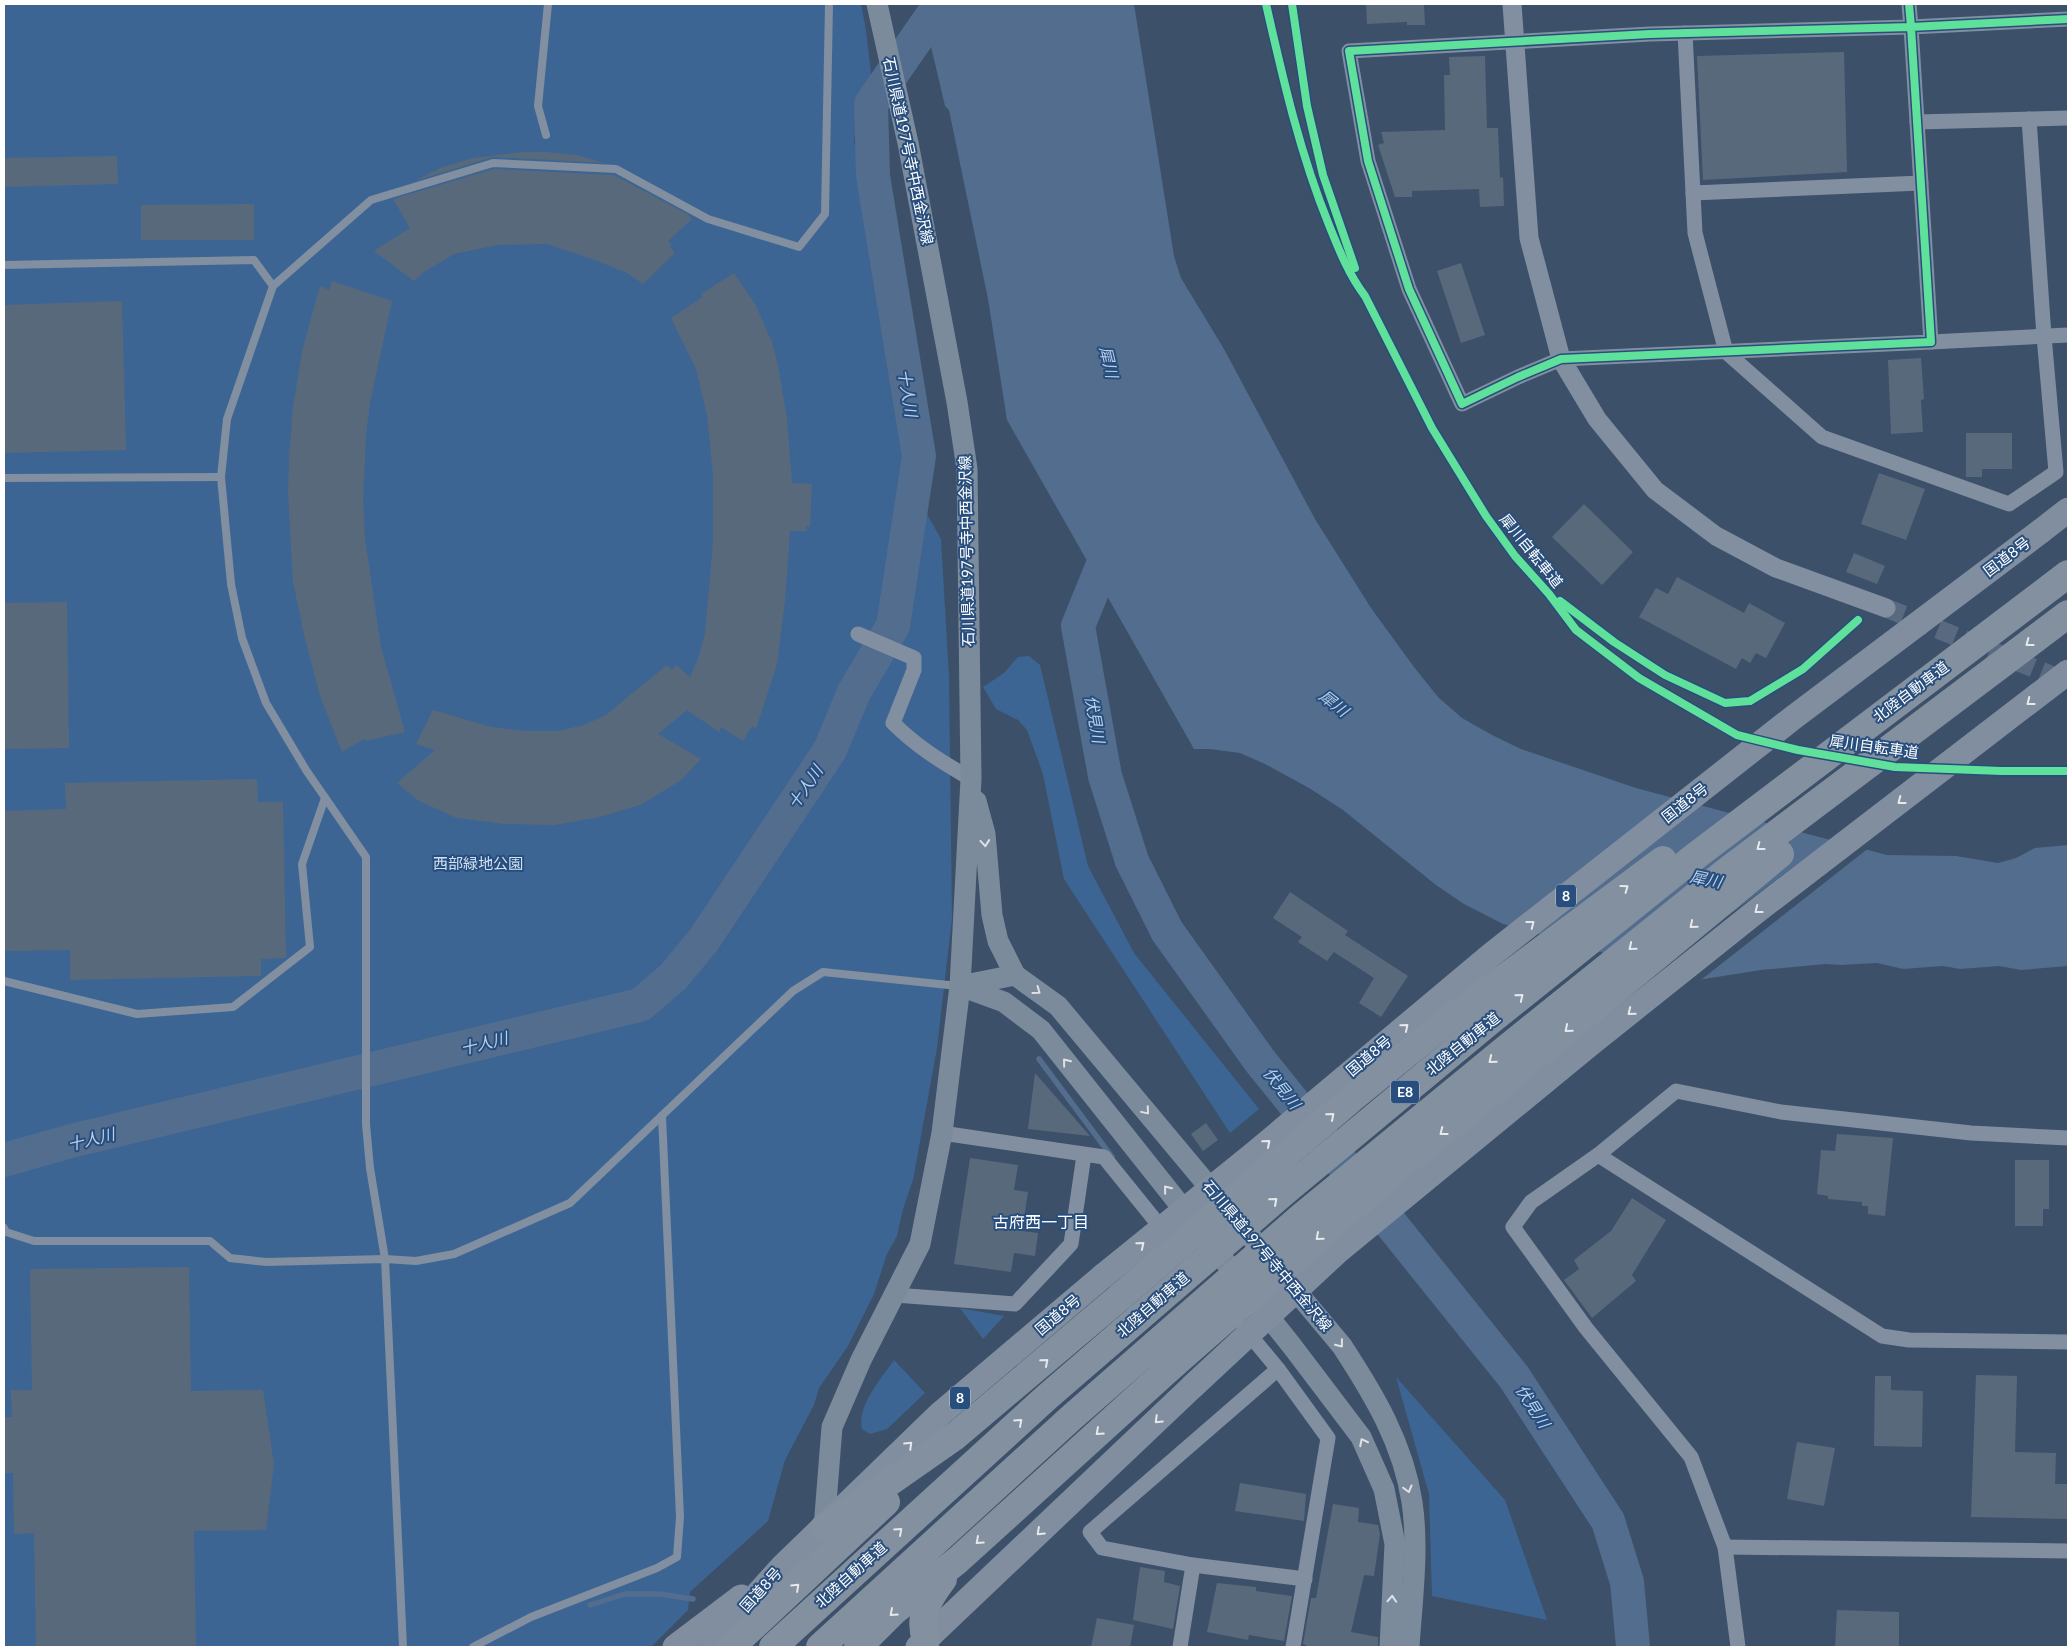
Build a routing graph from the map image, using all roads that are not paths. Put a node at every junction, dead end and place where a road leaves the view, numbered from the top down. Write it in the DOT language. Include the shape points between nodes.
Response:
graph roads {
  1 [pos="548,4"];
  2 [pos="829,4"];
  3 [pos="877,4"];
  4 [pos="1512,4"];
  5 [pos="1910,4"];
  6 [pos="2068,19"];
  7 [pos="1911,27"];
  8 [pos="1685,33"];
  9 [pos="1514,41"];
  10 [pos="2068,118"];
  11 [pos="2029,119"];
  12 [pos="1918,122"];
  13 [pos="546,134"];
  14 [pos="1921,183"];
  15 [pos="1693,192"];
  16 [pos="4,265"];
  17 [pos="273,286"];
  18 [pos="2068,335"];
  19 [pos="2044,336"];
  20 [pos="1931,342"];
  21 [pos="1726,352"];
  22 [pos="1560,359"];
  23 [pos="222,477"];
  24 [pos="4,478"];
  25 [pos="2068,510"];
  26 [pos="2068,574"];
  27 [pos="1886,608"];
  28 [pos="2068,614"];
  29 [pos="858,634"];
  30 [pos="1961,654"];
  31 [pos="2068,672"];
  32 [pos="1983,677"];
  33 [pos="971,779"];
  34 [pos="325,798"];
  35 [pos="1015,975"];
  36 [pos="4,981"];
  37 [pos="960,986"];
  38 [pos="662,1116"];
  39 [pos="942,1134"];
  40 [pos="2068,1138"];
  41 [pos="1084,1155"];
  42 [pos="1598,1155"];
  43 [pos="5,1233"];
  44 [pos="386,1259"];
  45 [pos="895,1295"];
  46 [pos="2068,1342"];
  47 [pos="1278,1369"];
  48 [pos="954,1437"];
  49 [pos="824,1528"];
  50 [pos="1724,1547"];
  51 [pos="2068,1551"];
  52 [pos="958,1560"];
  53 [pos="1193,1565"];
  54 [pos="782,1567"];
  55 [pos="1305,1579"];
  56 [pos="926,1645"];
  57 [pos="403,1647"];
  58 [pos="473,1647"];
  59 [pos="675,1647"];
  60 [pos="710,1647"];
  61 [pos="732,1647"];
  62 [pos="773,1647"];
  63 [pos="820,1647"];
  64 [pos="858,1647"];
  65 [pos="1180,1647"];
  66 [pos="1294,1647"];
  67 [pos="1390,1647"];
  68 [pos="1409,1647"];
  69 [pos="1738,1647"];
  1 -- 13 [label="lane" via="538,106"];
  2 -- 17 [label="lane" via="825,214 799,247 708,219 616,169 493,163 371,200"];
  3 -- 33 [label="main road, 石川県道197号寺中西金沢線" via="908,143 967,468"];
  4 -- 9 [label="street"];
  5 -- 7 [label="street"];
  6 -- 7 [label="street"];
  7 -- 8 [label="street"];
  7 -- 12 [label="street"];
  8 -- 9 [label="street"];
  8 -- 15 [label="street"];
  9 -- 22 [label="street" via="1529,238"];
  9 -- 22 [label="street" via="1348,51 1368,161 1409,288 1462,404"];
  10 -- 11 [label="street"];
  11 -- 12 [label="street"];
  11 -- 19 [label="street"];
  12 -- 14 [label="street"];
  14 -- 15 [label="street"];
  14 -- 20 [label="street"];
  15 -- 21 [label="street" via="1695,233"];
  16 -- 17 [label="lane" via="254,260"];
  17 -- 23 [label="lane" via="227,419"];
  18 -- 19 [label="street"];
  19 -- 20 [label="street"];
  19 -- 21 [label="street" via="2056,472 2009,504 1822,437"];
  20 -- 21 [label="street"];
  21 -- 22 [label="street"];
  22 -- 27 [label="street" via="1597,419 1655,490 1716,536 1776,568"];
  23 -- 24 [label="lane"];
  23 -- 34 [label="lane" via="231,584 242,638 266,704"];
  49 -- 25 [label="highway, 国道8号 / 8, one-way, bridge" via="940,1414 1491,955 1794,717"];
  26 -- 30 [label="highway, 北陸自動車道 / E8, bridge"];
  28 -- 32 [label="highway, 北陸自動車道 / E8, one-way, bridge"];
  29 -- 33 [label="street" via="914,658 914,670 893,723 931,756"];
  48 -- 30 [label="highway, one-way, bridge" via="1452,1017 1703,831 1884,702"];
  62 -- 30 [label="highway, 北陸自動車道 / E8, one-way, bridge" via="1047,1397 1283,1193 1686,864"];
  31 -- 56 [label="highway, one-way, bridge" via="1758,910 1338,1251 1193,1386"];
  32 -- 52 [label="highway, one-way, bridge" via="1811,828 1398,1168 1174,1364"];
  32 -- 63 [label="highway, 北陸自動車道 / E8, one-way, bridge" via="1720,877 1301,1217 1072,1417"];
  33 -- 35 [label="main road, one-way" via="985,834 992,915 998,941"];
  33 -- 37 [label="main road, 石川県道197号寺中西金沢線"];
  34 -- 36 [label="lane" via="302,864 310,947 233,1007 137,1014"];
  34 -- 44 [label="lane" via="366,857 366,1124"];
  35 -- 37 [label="main road"];
  35 -- 68 [label="main road, 石川県道197号寺中西金沢線, one-way" via="1058,1006 1342,1346 1373,1392 1392,1431 1412,1502 1414,1546"];
  37 -- 38 [label="lane" via="823,972 793,991"];
  37 -- 39 [label="main road, 石川県道197号寺中西金沢線"];
  67 -- 37 [label="main road, one-way" via="1395,1544 1384,1489 1361,1437 1040,1030 1004,1002"];
  38 -- 44 [label="lane" via="570,1203 454,1254 416,1261"];
  38 -- 58 [label="lane" via="680,1517 677,1557 657,1568 531,1617"];
  39 -- 41 [label="street"];
  39 -- 45 [label="main road, 石川県道197号寺中西金沢線" via="920,1244"];
  40 -- 42 [label="street" via="1971,1133 1781,1112 1676,1090"];
  41 -- 45 [label="street" via="1071,1244 1014,1304"];
  41 -- 47 [label="street" via="1104,1157"];
  42 -- 46 [label="street" via="1882,1336 1909,1340"];
  42 -- 50 [label="street" via="1531,1202 1513,1227 1586,1328 1691,1457"];
  43 -- 44 [label="lane" via="34,1241 210,1240 230,1258 266,1262"];
  44 -- 57 [label="lane"];
  45 -- 49 [label="main road, 石川県道197号寺中西金沢線" via="861,1360 832,1427"];
  47 -- 53 [label="street" via="1090,1532 1102,1548"];
  47 -- 55 [label="street" via="1328,1438"];
  48 -- 49 [label="highway"];
  61 -- 48 [label="highway, one-way"];
  49 -- 54 [label="highway, 国道8号 / 8"];
  50 -- 51 [label="street"];
  50 -- 69 [label="street"];
  52 -- 56 [label="highway" via="929,1597 922,1629"];
  52 -- 64 [label="highway, one-way" via="894,1611"];
  53 -- 55 [label="street"];
  53 -- 65 [label="street"];
  54 -- 59 [label="highway"];
  54 -- 60 [label="highway, 国道8号 / 8"];
  55 -- 66 [label="street"];
}
